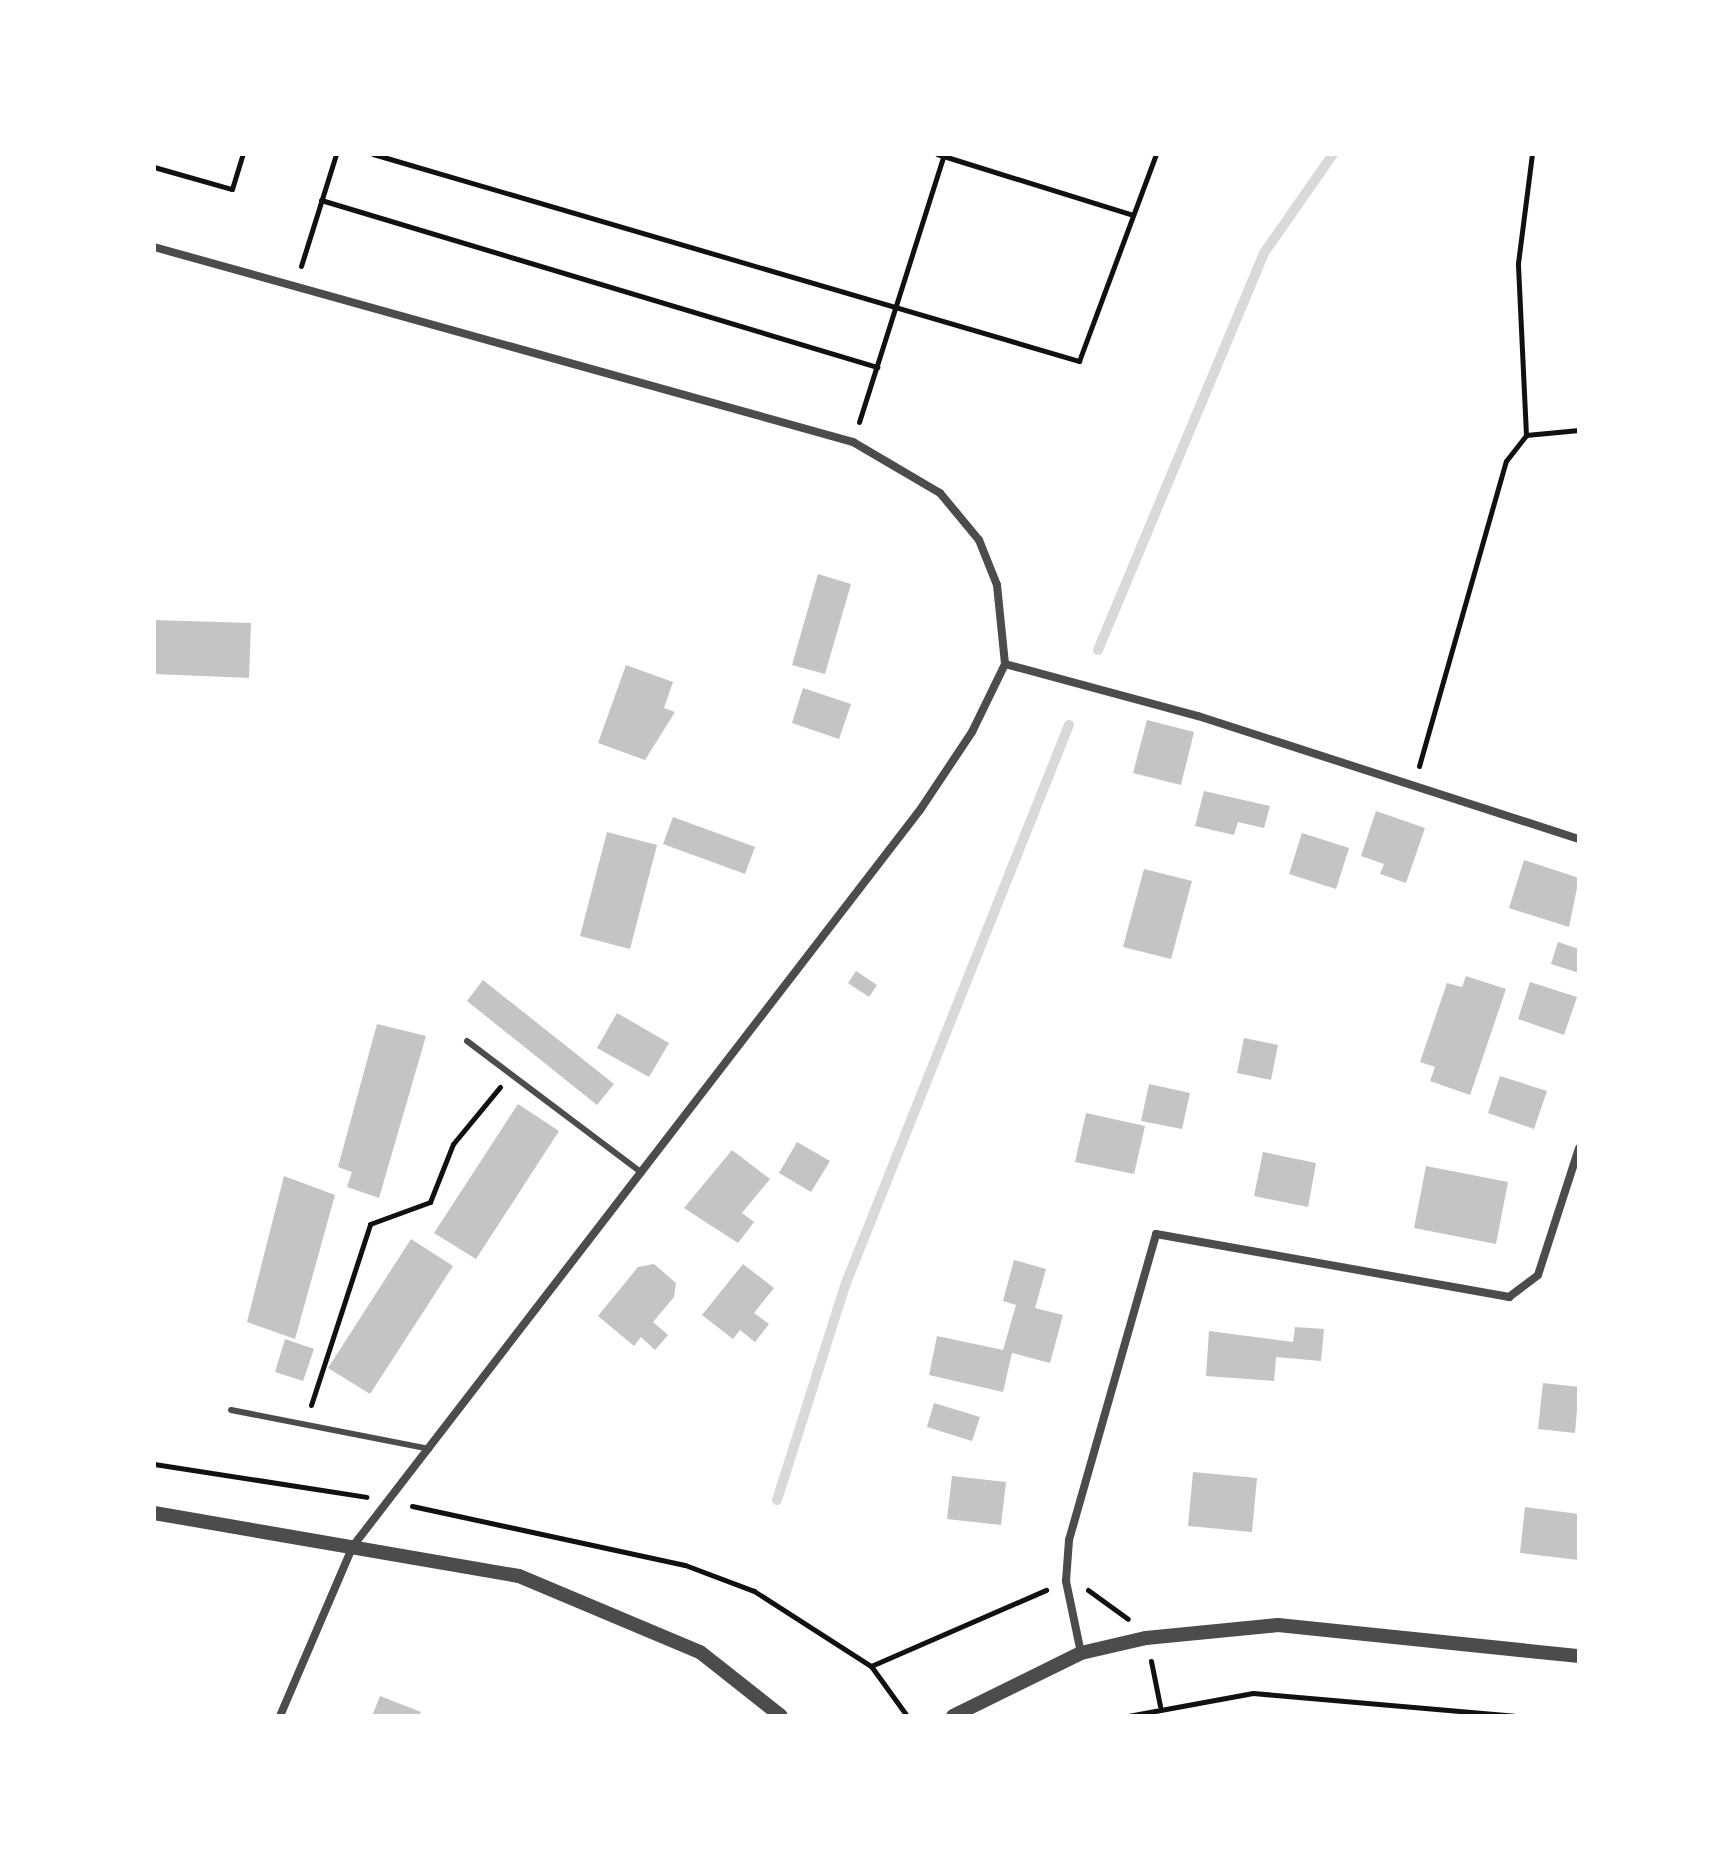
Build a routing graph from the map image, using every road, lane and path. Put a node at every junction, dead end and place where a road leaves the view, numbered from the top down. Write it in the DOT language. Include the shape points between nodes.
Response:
graph roads {
  1 [pos="243,154"];
  2 [pos="336,154"];
  3 [pos="373,154"];
  4 [pos="1532,154"];
  5 [pos="941,155"];
  6 [pos="1154,155"];
  7 [pos="154,167"];
  8 [pos="321,200"];
  9 [pos="1133,215"];
  10 [pos="154,247"];
  11 [pos="294,286"];
  12 [pos="895,309"];
  13 [pos="877,367"];
  14 [pos="1579,430"];
  15 [pos="1526,435"];
  16 [pos="853,442"];
  17 [pos="1005,664"];
  18 [pos="1413,786"];
  19 [pos="1579,839"];
  20 [pos="467,1041"];
  21 [pos="510,1074"];
  22 [pos="1579,1148"];
  23 [pos="642,1173"];
  24 [pos="231,1410"];
  25 [pos="304,1425"];
  26 [pos="429,1449"];
  27 [pos="154,1464"];
  28 [pos="389,1501"];
  29 [pos="154,1513"];
  30 [pos="353,1546"];
  31 [pos="1066,1581"];
  32 [pos="1146,1638"];
  33 [pos="1081,1653"];
  34 [pos="1579,1656"];
  35 [pos="871,1666"];
  36 [pos="1160,1706"];
  37 [pos="280,1716"];
  38 [pos="781,1716"];
  39 [pos="907,1716"];
  40 [pos="953,1716"];
  41 [pos="1128,1716"];
  42 [pos="1514,1716"];
  1 -- 7 [label="path" via="232,189"];
  2 -- 8 [label="path"];
  3 -- 12 [label="path"];
  4 -- 15 [label="path" via="1518,263"];
  5 -- 9 [label="path"];
  5 -- 12 [label="path"];
  6 -- 9 [label="path"];
  8 -- 11 [label="path"];
  8 -- 13 [label="path"];
  9 -- 12 [label="path" via="1079,361"];
  10 -- 11 [label="street"];
  11 -- 16 [label="street"];
  12 -- 13 [label="path"];
  13 -- 16 [label="path"];
  14 -- 15 [label="path"];
  15 -- 18 [label="path" via="1506,461"];
  16 -- 17 [label="street" via="940,493 979,540 997,585"];
  17 -- 18 [label="street" via="1198,716"];
  17 -- 23 [label="street" via="972,732 920,810"];
  18 -- 19 [label="street"];
  20 -- 21 [label="lane"];
  21 -- 23 [label="lane"];
  21 -- 25 [label="path" via="453,1144 430,1202 370,1224"];
  22 -- 31 [label="street" via="1538,1275 1509,1297 1156,1234 1078,1491"];
  23 -- 26 [label="street"];
  24 -- 25 [label="lane"];
  25 -- 26 [label="lane"];
  26 -- 28 [label="street"];
  27 -- 28 [label="path"];
  28 -- 30 [label="street"];
  28 -- 35 [label="path" via="685,1565 754,1591"];
  29 -- 30 [label="street"];
  30 -- 37 [label="street"];
  30 -- 38 [label="street" via="519,1576 639,1621 700,1652"];
  31 -- 32 [label="path" via="1109,1598"];
  31 -- 33 [label="street"];
  31 -- 35 [label="path"];
  32 -- 33 [label="street"];
  32 -- 34 [label="street" via="1278,1625"];
  32 -- 36 [label="path"];
  33 -- 40 [label="street"];
  35 -- 39 [label="path"];
  36 -- 41 [label="path"];
  36 -- 42 [label="path" via="1253,1693"];
}
